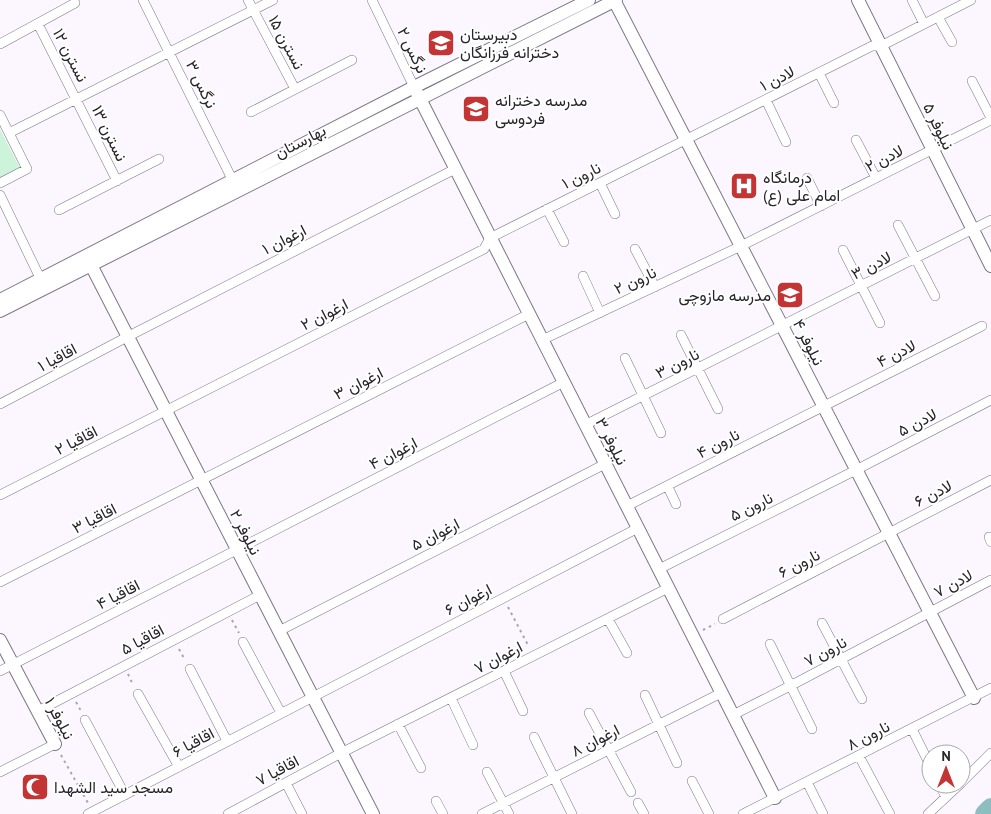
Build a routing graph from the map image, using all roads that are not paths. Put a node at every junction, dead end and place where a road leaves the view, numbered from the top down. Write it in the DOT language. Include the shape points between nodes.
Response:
graph roads {
  1 [pos="143,0"];
  2 [pos="248,0"];
  3 [pos="273,0"];
  4 [pos="372,0"];
  5 [pos="589,0"];
  6 [pos="615,0"];
  7 [pos="858,0"];
  8 [pos="912,0"];
  9 [pos="965,1"];
  10 [pos="75,3"];
  11 [pos="253,10"];
  12 [pos="938,17"];
  13 [pos="38,24"];
  14 [pos="924,24"];
  15 [pos="952,42"];
  16 [pos="0,44"];
  17 [pos="881,46"];
  18 [pos="169,52"];
  19 [pos="352,60"];
  20 [pos="818,73"];
  21 [pos="972,81"];
  22 [pos="295,89"];
  23 [pos="417,93"];
  24 [pos="77,99"];
  25 [pos="766,100"];
  26 [pos="834,103"];
  27 [pos="251,112"];
  28 [pos="0,115"];
  29 [pos="991,119"];
  30 [pos="9,133"];
  31 [pos="686,140"];
  32 [pos="856,140"];
  33 [pos="786,142"];
  34 [pos="933,150"];
  35 [pos="159,159"];
  36 [pos="455,168"];
  37 [pos="807,178"];
  38 [pos="876,178"];
  39 [pos="117,180"];
  40 [pos="233,181"];
  41 [pos="0,183"];
  42 [pos="600,183"];
  43 [pos="0,196"];
  44 [pos="821,206"];
  45 [pos="547,209"];
  46 [pos="59,210"];
  47 [pos="615,214"];
  48 [pos="991,220"];
  49 [pos="898,225"];
  50 [pos="973,230"];
  51 [pos="490,238"];
  52 [pos="564,242"];
  53 [pos="741,246"];
  54 [pos="635,249"];
  55 [pos="843,250"];
  56 [pos="916,259"];
  57 [pos="91,265"];
  58 [pos="991,266"];
  59 [pos="583,276"];
  60 [pos="41,280"];
  61 [pos="862,286"];
  62 [pos="655,287"];
  63 [pos="935,296"];
  64 [pos="0,300"];
  65 [pos="0,311"];
  66 [pos="600,313"];
  67 [pos="529,314"];
  68 [pos="880,323"];
  69 [pos="782,326"];
  70 [pos="982,326"];
  71 [pos="681,335"];
  72 [pos="127,336"];
  73 [pos="542,340"];
  74 [pos="625,358"];
  75 [pos="698,369"];
  76 [pos="564,382"];
  77 [pos="643,397"];
  78 [pos="991,400"];
  79 [pos="0,404"];
  80 [pos="823,406"];
  81 [pos="718,408"];
  82 [pos="166,412"];
  83 [pos="586,425"];
  84 [pos="661,433"];
  85 [pos="605,464"];
  86 [pos="856,470"];
  87 [pos="201,480"];
  88 [pos="991,480"];
  89 [pos="668,486"];
  90 [pos="0,495"];
  91 [pos="676,504"];
  92 [pos="627,506"];
  93 [pos="638,528"];
  94 [pos="889,533"];
  95 [pos="237,550"];
  96 [pos="658,569"];
  97 [pos="991,580"];
  98 [pos="0,582"];
  99 [pos="668,588"];
  100 [pos="260,595"];
  101 [pos="930,612"];
  102 [pos="608,619"];
  103 [pos="723,619"];
  104 [pos="822,623"];
  105 [pos="279,632"];
  106 [pos="0,640"];
  107 [pos="243,642"];
  108 [pos="770,644"];
  109 [pos="627,653"];
  110 [pos="842,659"];
  111 [pos="14,665"];
  112 [pos="190,669"];
  113 [pos="0,671"];
  114 [pos="504,671"];
  115 [pos="790,686"];
  116 [pos="991,688"];
  117 [pos="721,693"];
  118 [pos="138,694"];
  119 [pos="644,695"];
  120 [pos="312,697"];
  121 [pos="451,698"];
  122 [pos="862,698"];
  123 [pos="974,698"];
  124 [pos="523,710"];
  125 [pos="38,711"];
  126 [pos="281,713"];
  127 [pos="589,713"];
  128 [pos="733,715"];
  129 [pos="85,720"];
  130 [pos="398,724"];
  131 [pos="659,724"];
  132 [pos="812,729"];
  133 [pos="912,729"];
  134 [pos="534,737"];
  135 [pos="227,741"];
  136 [pos="56,744"];
  137 [pos="473,745"];
  138 [pos="921,747"];
  139 [pos="608,750"];
  140 [pos="341,753"];
  141 [pos="991,753"];
  142 [pos="859,756"];
  143 [pos="678,763"];
  144 [pos="179,767"];
  145 [pos="421,768"];
  146 [pos="0,772"];
  147 [pos="487,772"];
  148 [pos="971,772"];
  149 [pos="555,777"];
  150 [pos="692,781"];
  151 [pos="806,782"];
  152 [pos="286,783"];
  153 [pos="631,792"];
  154 [pos="944,794"];
  155 [pos="949,794"];
  156 [pos="125,795"];
  157 [pos="946,797"];
  158 [pos="775,798"];
  159 [pos="436,801"];
  160 [pos="504,803"];
  161 [pos="638,803"];
  162 [pos="754,811"];
  163 [pos="90,813"];
  164 [pos="371,813"];
  165 [pos="228,814"];
  166 [pos="302,814"];
  167 [pos="444,814"];
  168 [pos="482,814"];
  169 [pos="509,814"];
  170 [pos="572,814"];
  171 [pos="644,814"];
  172 [pos="709,814"];
  173 [pos="743,814"];
  174 [pos="822,814"];
  175 [pos="890,814"];
  176 [pos="928,814"];
  1 -- 18 [label="street, نرگس ۳"];
  2 -- 11 [label="street, نسترن ۱۵"];
  3 -- 11 [label="street"];
  4 -- 23 [label="street, نرگس ۲"];
  5 -- 23 [label="street, بهارستان"];
  6 -- 23 [label="street, بهارستان"];
  6 -- 31 [label="street, نیلوفر ۴"];
  7 -- 17 [label="street, نیلوفر ۵"];
  8 -- 14 [label="street"];
  9 -- 12 [label="street, لادن ۱"];
  10 -- 13 [label="street, نسترن ۱۲"];
  11 -- 18 [label="street"];
  11 -- 22 [label="street, نسترن ۱۵"];
  12 -- 14 [label="street, لادن ۱"];
  12 -- 15 [label="street"];
  13 -- 16 [label="street, نسترن ۱۲"];
  13 -- 24 [label="street, نسترن ۱۲"];
  14 -- 17 [label="street, لادن ۱"];
  17 -- 20 [label="street, لادن ۱" via="872,46"];
  17 -- 34 [label="street, نیلوفر ۵"];
  18 -- 24 [label="street"];
  18 -- 40 [label="street, نرگس ۳"];
  19 -- 22 [label="street, نسترن ۱۵"];
  20 -- 25 [label="street, لادن ۱"];
  20 -- 26 [label="street"];
  21 -- 29 [label="street"];
  22 -- 27 [label="street, نسترن ۱۵"];
  23 -- 36 [label="street, نیلوفر ۳"];
  23 -- 40 [label="street, بهارستان"];
  23 -- 57 [label="street, بهارستان"];
  24 -- 30 [label="street"];
  24 -- 39 [label="street, نسترن ۱۳"];
  25 -- 31 [label="street, لادن ۱"];
  25 -- 33 [label="street"];
  28 -- 30 [label="street"];
  29 -- 34 [label="street, لادن ۲"];
  30 -- 41 [label="street" via="27,169"];
  31 -- 42 [label="street, نارون ۱"];
  31 -- 53 [label="street, نیلوفر ۴"];
  32 -- 38 [label="street"];
  34 -- 38 [label="street, لادن ۲"];
  34 -- 50 [label="street, نیلوفر ۵"];
  35 -- 39 [label="street, نسترن ۱۳"];
  36 -- 51 [label="street, نیلوفر ۳"];
  36 -- 72 [label="street, ارغوان ۱"];
  37 -- 44 [label="street"];
  38 -- 44 [label="street, لادن ۲"];
  39 -- 46 [label="street, نسترن ۱۳"];
  40 -- 60 [label="street, بهارستان"];
  42 -- 45 [label="street, نارون ۱"];
  42 -- 47 [label="street"];
  43 -- 60 [label="street"];
  44 -- 53 [label="street, لادن ۲"];
  45 -- 51 [label="street, نارون ۱"];
  45 -- 52 [label="street"];
  48 -- 50 [label="street, لادن ۳"];
  49 -- 56 [label="street"];
  50 -- 56 [label="street, لادن ۳"];
  50 -- 58 [label="street, نیلوفر ۵"];
  51 -- 67 [label="street, نیلوفر ۳"];
  51 -- 82 [label="street, ارغوان ۲" via="484,249"];
  53 -- 62 [label="street, نارون ۲"];
  53 -- 69 [label="street, نیلوفر ۴"];
  54 -- 62 [label="street"];
  55 -- 61 [label="street"];
  56 -- 61 [label="street, لادن ۳"];
  56 -- 63 [label="street"];
  57 -- 65 [label="street, بهارستان"];
  57 -- 72 [label="street, نیلوفر ۲"];
  59 -- 66 [label="street"];
  60 -- 64 [label="street, بهارستان"];
  61 -- 68 [label="street"];
  61 -- 69 [label="street, لادن ۳"];
  62 -- 66 [label="street, نارون ۲"];
  66 -- 73 [label="street, نارون ۲"];
  67 -- 73 [label="street, نیلوفر ۳"];
  67 -- 87 [label="street, ارغوان ۳"];
  69 -- 75 [label="street, نارون ۳"];
  69 -- 80 [label="street, نیلوفر ۴"];
  70 -- 80 [label="street, لادن ۴"];
  71 -- 75 [label="street"];
  72 -- 79 [label="street, اقاقیا ۱"];
  72 -- 82 [label="street, نیلوفر ۲"];
  73 -- 76 [label="street, نیلوفر ۳"];
  74 -- 77 [label="street"];
  75 -- 77 [label="street, نارون ۳"];
  75 -- 81 [label="street"];
  76 -- 83 [label="street, نیلوفر ۳"];
  76 -- 95 [label="street, ارغوان ۴"];
  77 -- 83 [label="street, نارون ۳"];
  77 -- 84 [label="street"];
  78 -- 86 [label="street, لادن ۵"];
  80 -- 86 [label="street, نیلوفر ۴"];
  80 -- 89 [label="street, نارون ۴"];
  82 -- 87 [label="street, نیلوفر ۲"];
  82 -- 90 [label="street, اقاقیا ۲"];
  83 -- 85 [label="street, نیلوفر ۳"];
  85 -- 92 [label="street, نیلوفر ۳"];
  85 -- 105 [label="street, ارغوان ۵"];
  86 -- 94 [label="street, نیلوفر ۴"];
  86 -- 96 [label="street, نارون ۵"];
  87 -- 95 [label="street, نیلوفر ۲"];
  87 -- 98 [label="street, اقاقیا ۳"];
  88 -- 94 [label="street, لادن ۶"];
  89 -- 91 [label="street"];
  89 -- 92 [label="street, نارون ۴"];
  92 -- 93 [label="street, نیلوفر ۳"];
  93 -- 96 [label="street, نیلوفر ۳"];
  93 -- 120 [label="street, ارغوان ۶"];
  94 -- 101 [label="street, نیلوفر ۴"];
  94 -- 103 [label="street, نارون ۶"];
  95 -- 100 [label="street, نیلوفر ۲"];
  95 -- 111 [label="street, اقاقیا ۴"];
  96 -- 99 [label="street, نیلوفر ۳"];
  97 -- 101 [label="street, لادن ۷"];
  99 -- 102 [label="street, ارغوان ۷"];
  99 -- 117 [label="street, نیلوفر ۳"];
  100 -- 105 [label="street, نیلوفر ۲"];
  100 -- 125 [label="street, اقاقیا ۵"];
  101 -- 110 [label="street, نارون ۷"];
  101 -- 123 [label="street, نیلوفر ۴"];
  102 -- 109 [label="street"];
  102 -- 114 [label="street, ارغوان ۷"];
  104 -- 110 [label="street"];
  105 -- 120 [label="street, نیلوفر ۲"];
  106 -- 111 [label="street, نیلوفر ۱"];
  107 -- 126 [label="street"];
  108 -- 115 [label="street"];
  110 -- 115 [label="street, نارون ۷"];
  110 -- 122 [label="street"];
  111 -- 113 [label="street, اقاقیا ۴"];
  111 -- 125 [label="street, نیلوفر ۱"];
  112 -- 135 [label="street"];
  114 -- 121 [label="street, ارغوان ۷"];
  114 -- 124 [label="street"];
  115 -- 128 [label="street, نارون ۷"];
  115 -- 132 [label="street"];
  116 -- 123 [label="street, نارون ۸"];
  117 -- 128 [label="street, نیلوفر ۳"];
  117 -- 131 [label="street, ارغوان ۸"];
  118 -- 144 [label="street"];
  119 -- 131 [label="street"];
  120 -- 126 [label="street, اقاقیا ۶"];
  120 -- 140 [label="street, نیلوفر ۲"];
  121 -- 130 [label="street, ارغوان ۷"];
  121 -- 137 [label="street"];
  123 -- 133 [label="street, نارون ۸"];
  125 -- 136 [label="street, نیلوفر ۱"];
  126 -- 135 [label="street, اقاقیا ۶"];
  127 -- 139 [label="street"];
  128 -- 158 [label="street, نیلوفر ۳"];
  129 -- 156 [label="street"];
  130 -- 140 [label="street, ارغوان ۷"];
  130 -- 145 [label="street"];
  131 -- 139 [label="street, ارغوان ۸"];
  131 -- 143 [label="street"];
  133 -- 138 [label="street"];
  133 -- 142 [label="street, نارون ۸"];
  134 -- 149 [label="street"];
  135 -- 144 [label="street, اقاقیا ۶"];
  136 -- 146 [label="street"];
  139 -- 149 [label="street, ارغوان ۸"];
  139 -- 153 [label="street"];
  140 -- 152 [label="street, اقاقیا ۷"];
  140 -- 164 [label="street, نیلوفر ۲"];
  141 -- 148 [label="street"];
  142 -- 151 [label="street, نارون ۸"];
  142 -- 175 [label="street"];
  144 -- 156 [label="street, اقاقیا ۶"];
  147 -- 160 [label="street"];
  149 -- 160 [label="street, ارغوان ۸"];
  149 -- 170 [label="street"];
  150 -- 172 [label="street"];
  151 -- 158 [label="street, نارون ۸"];
  151 -- 174 [label="street"];
  152 -- 165 [label="street, اقاقیا ۷"];
  152 -- 166 [label="street"];
  154 -- 157 [label="street"];
  155 -- 157 [label="street"];
  156 -- 163 [label="street, اقاقیا ۶"];
  157 -- 176 [label="street"];
  158 -- 162 [label="street, نارون ۸"];
  159 -- 167 [label="street"];
  160 -- 168 [label="street, ارغوان ۸"];
  160 -- 169 [label="street"];
  161 -- 171 [label="street"];
  162 -- 173 [label="street, نارون ۸"];
}
